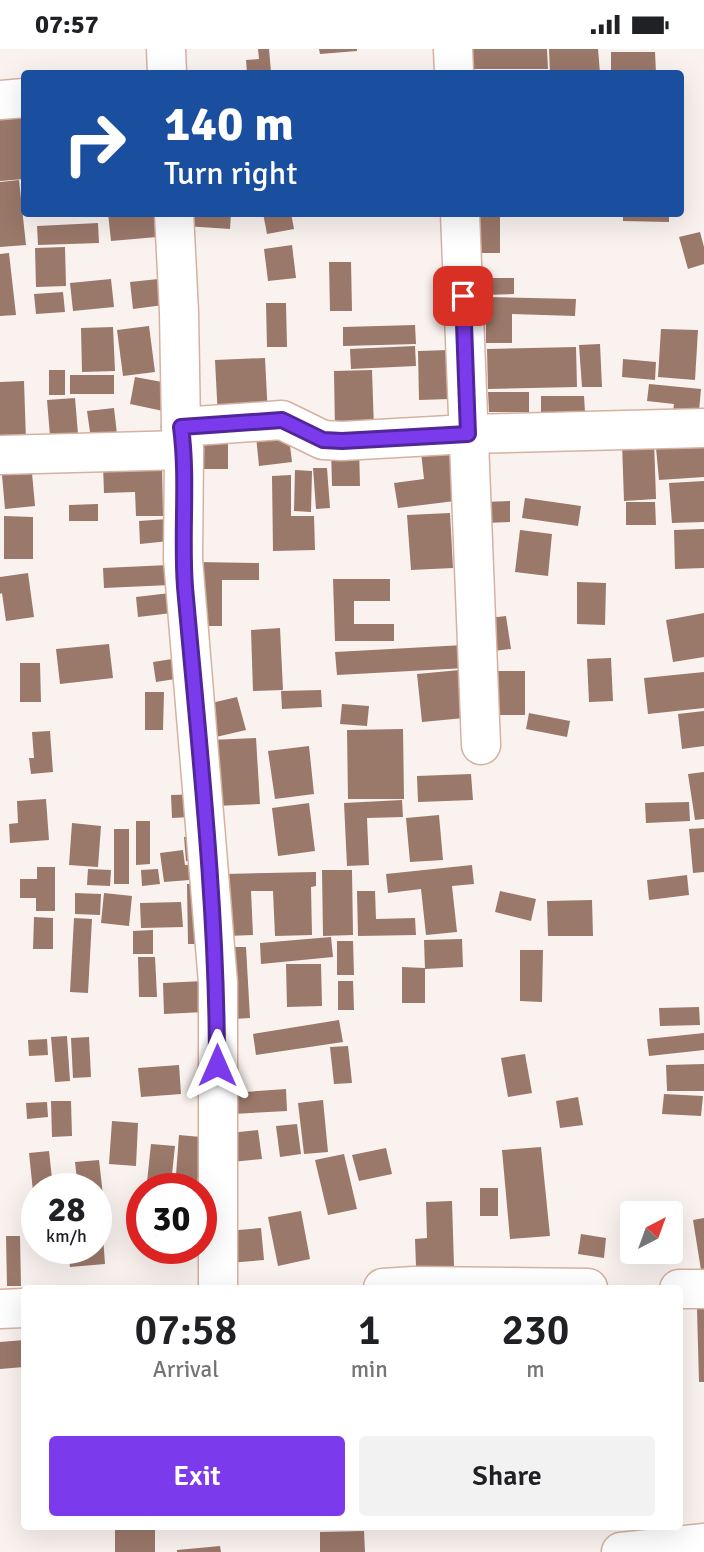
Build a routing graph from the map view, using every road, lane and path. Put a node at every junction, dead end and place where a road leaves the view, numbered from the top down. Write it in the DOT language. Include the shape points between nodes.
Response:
graph roads {
  1 [pos="166,49"];
  2 [pos="453,49"];
  3 [pos="167,70"];
  4 [pos="454,70"];
  5 [pos="21,98"];
  6 [pos="0,100"];
  7 [pos="174,217"];
  8 [pos="460,217"];
  9 [pos="704,428"];
  10 [pos="468,434"];
  11 [pos="183,438"];
  12 [pos="0,455"];
  13 [pos="481,745"];
  14 [pos="218,1285"];
  15 [pos="683,1289"];
  16 [pos="704,1289"];
  17 [pos="21,1308"];
  18 [pos="0,1309"];
  19 [pos="704,1542"];
  20 [pos="621,1552"];
  1 -- 3 [label="street"];
  2 -- 4 [label="street"];
  5 -- 6 [label="street"];
  7 -- 11 [label="street"];
  8 -- 10 [label="street"];
  9 -- 10 [label="street"];
  10 -- 11 [label="street" via="323,440 282,420"];
  10 -- 13 [label="street"];
  11 -- 12 [label="street"];
  11 -- 14 [label="street" via="183,559 218,983"];
  15 -- 16 [label="street"];
  17 -- 18 [label="street"];
  19 -- 20 [label="street"];
}
